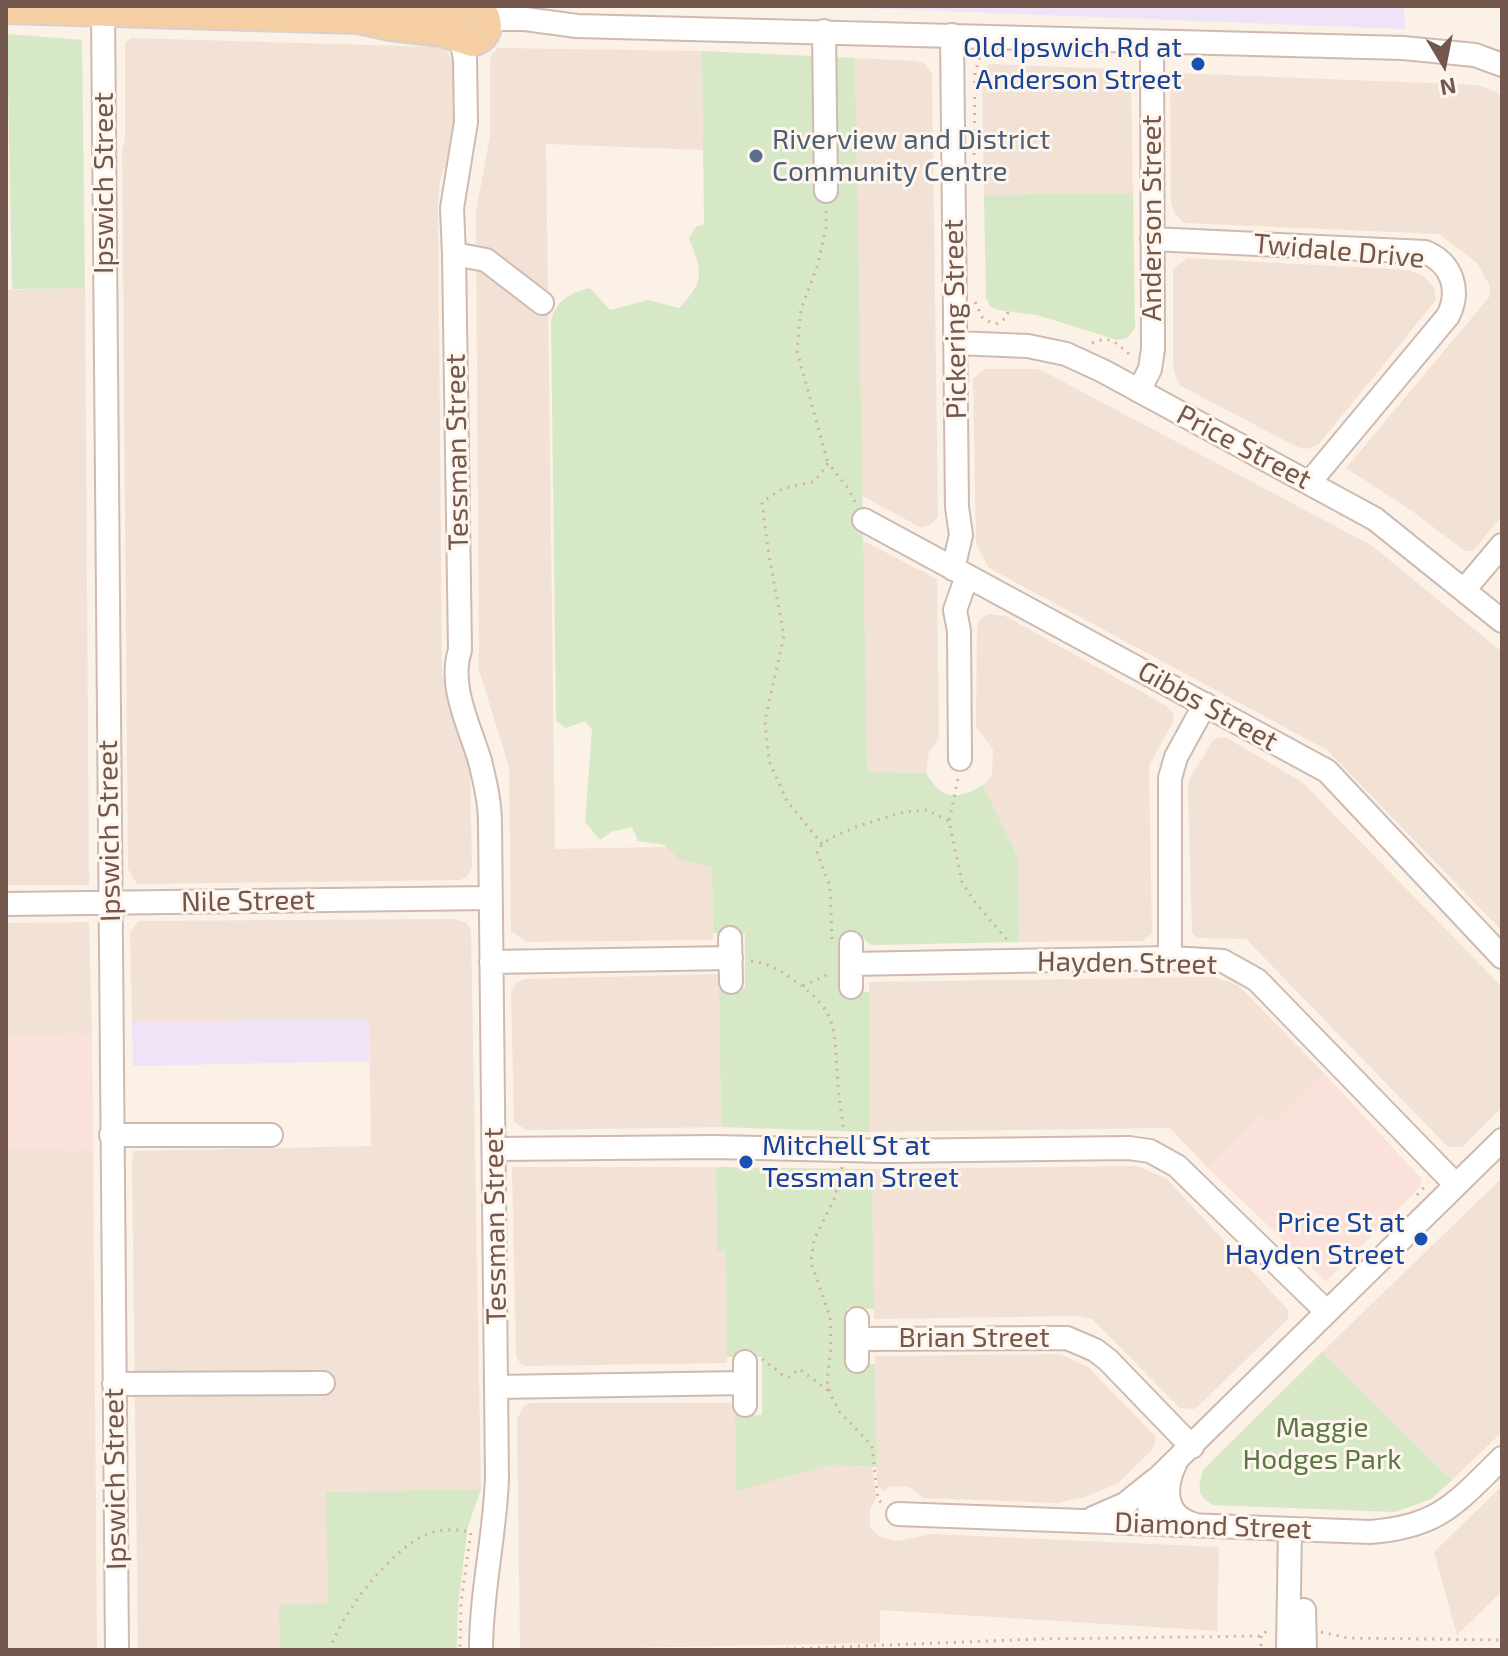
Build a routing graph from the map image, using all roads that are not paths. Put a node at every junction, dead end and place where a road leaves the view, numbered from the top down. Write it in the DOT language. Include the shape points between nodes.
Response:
graph roads {
  1 [pos="6,9"];
  2 [pos="103,12"];
  3 [pos="607,16"];
  4 [pos="471,29"];
  5 [pos="824,31"];
  6 [pos="952,35"];
  7 [pos="1152,42"];
  8 [pos="1502,65"];
  9 [pos="826,191"];
  10 [pos="1152,239"];
  11 [pos="454,254"];
  12 [pos="542,303"];
  13 [pos="955,343"];
  14 [pos="1139,391"];
  15 [pos="1309,483"];
  16 [pos="864,520"];
  17 [pos="1502,545"];
  18 [pos="960,572"];
  19 [pos="1464,590"];
  20 [pos="1502,621"];
  21 [pos="1205,704"];
  22 [pos="960,759"];
  23 [pos="490,898"];
  24 [pos="110,902"];
  25 [pos="6,904"];
  26 [pos="1502,957"];
  27 [pos="1170,958"];
  28 [pos="491,962"];
  29 [pos="844,963"];
  30 [pos="731,982"];
  31 [pos="111,1135"];
  32 [pos="271,1135"];
  33 [pos="1502,1140"];
  34 [pos="494,1149"];
  35 [pos="1456,1185"];
  36 [pos="1327,1312"];
  37 [pos="857,1340"];
  38 [pos="323,1383"];
  39 [pos="745,1383"];
  40 [pos="114,1384"];
  41 [pos="496,1387"];
  42 [pos="1502,1458"];
  43 [pos="1176,1461"];
  44 [pos="898,1514"];
  45 [pos="1165,1517"];
  46 [pos="1085,1521"];
  47 [pos="1298,1529"];
  48 [pos="117,1650"];
  49 [pos="481,1650"];
  50 [pos="1288,1650"];
  51 [pos="1305,1650"];
  1 -- 2 [label="main road"];
  2 -- 4 [label="main road" via="359,19"];
  2 -- 24 [label="street, Ipswich Street"];
  3 -- 4 [label="street" via="577,26"];
  3 -- 5 [label="street"];
  4 -- 11 [label="street, Tessman Street" via="477,59 474,145"];
  5 -- 6 [label="street"];
  5 -- 9 [label="street"];
  6 -- 7 [label="street"];
  6 -- 13 [label="street, Pickering Street"];
  7 -- 8 [label="street" via="1403,48 1475,55"];
  7 -- 10 [label="street, Anderson Street"];
  10 -- 14 [label="street, Anderson Street" via="1153,349"];
  10 -- 15 [label="street, Twidale Drive" via="1425,252 1448,269 1455,290 1448,316"];
  11 -- 12 [label="street" via="486,260"];
  11 -- 23 [label="street, Tessman Street" via="460,650 455,665 490,800"];
  13 -- 14 [label="street, Price Street" via="1028,346 1066,354"];
  13 -- 18 [label="street, Pickering Street"];
  14 -- 15 [label="street, Price Street"];
  15 -- 19 [label="street, Price Street" via="1375,519"];
  16 -- 18 [label="street, Gibbs Street"];
  17 -- 19 [label="street"];
  18 -- 21 [label="street, Gibbs Street"];
  18 -- 22 [label="street, Pickering Street"];
  19 -- 20 [label="street, Price Street"];
  21 -- 26 [label="street, Gibbs Street" via="1327,771"];
  21 -- 27 [label="street" via="1170,778"];
  23 -- 24 [label="street, Nile Street"];
  23 -- 28 [label="street, Tessman Street"];
  24 -- 25 [label="street, Nile Street"];
  24 -- 31 [label="street, Ipswich Street"];
  27 -- 29 [label="street, Hayden Street"];
  27 -- 35 [label="street, Hayden Street" via="1223,961 1257,980"];
  28 -- 30 [label="street" via="731,948"];
  28 -- 34 [label="street, Tessman Street"];
  31 -- 32 [label="street"];
  31 -- 40 [label="street, Ipswich Street"];
  33 -- 35 [label="street"];
  34 -- 36 [label="street" via="1150,1151 1177,1166"];
  34 -- 41 [label="street, Tessman Street"];
  35 -- 36 [label="street"];
  36 -- 43 [label="street"];
  37 -- 43 [label="street, Brian Street" via="1067,1338 1108,1360"];
  38 -- 40 [label="street"];
  39 -- 41 [label="street"];
  40 -- 48 [label="street, Ipswich Street"];
  41 -- 49 [label="street, Tessman Street" via="496,1515"];
  42 -- 47 [label="street, Diamond Street" via="1451,1507 1423,1523 1370,1532"];
  43 -- 45 [label="street" via="1152,1485 1149,1498 1150,1513"];
  43 -- 46 [label="street" via="1118,1508"];
  44 -- 46 [label="street, Diamond Street"];
  45 -- 46 [label="street, Diamond Street"];
  45 -- 47 [label="street, Diamond Street" via="1198,1525"];
  47 -- 50 [label="street"];
  47 -- 51 [label="street"];
}
